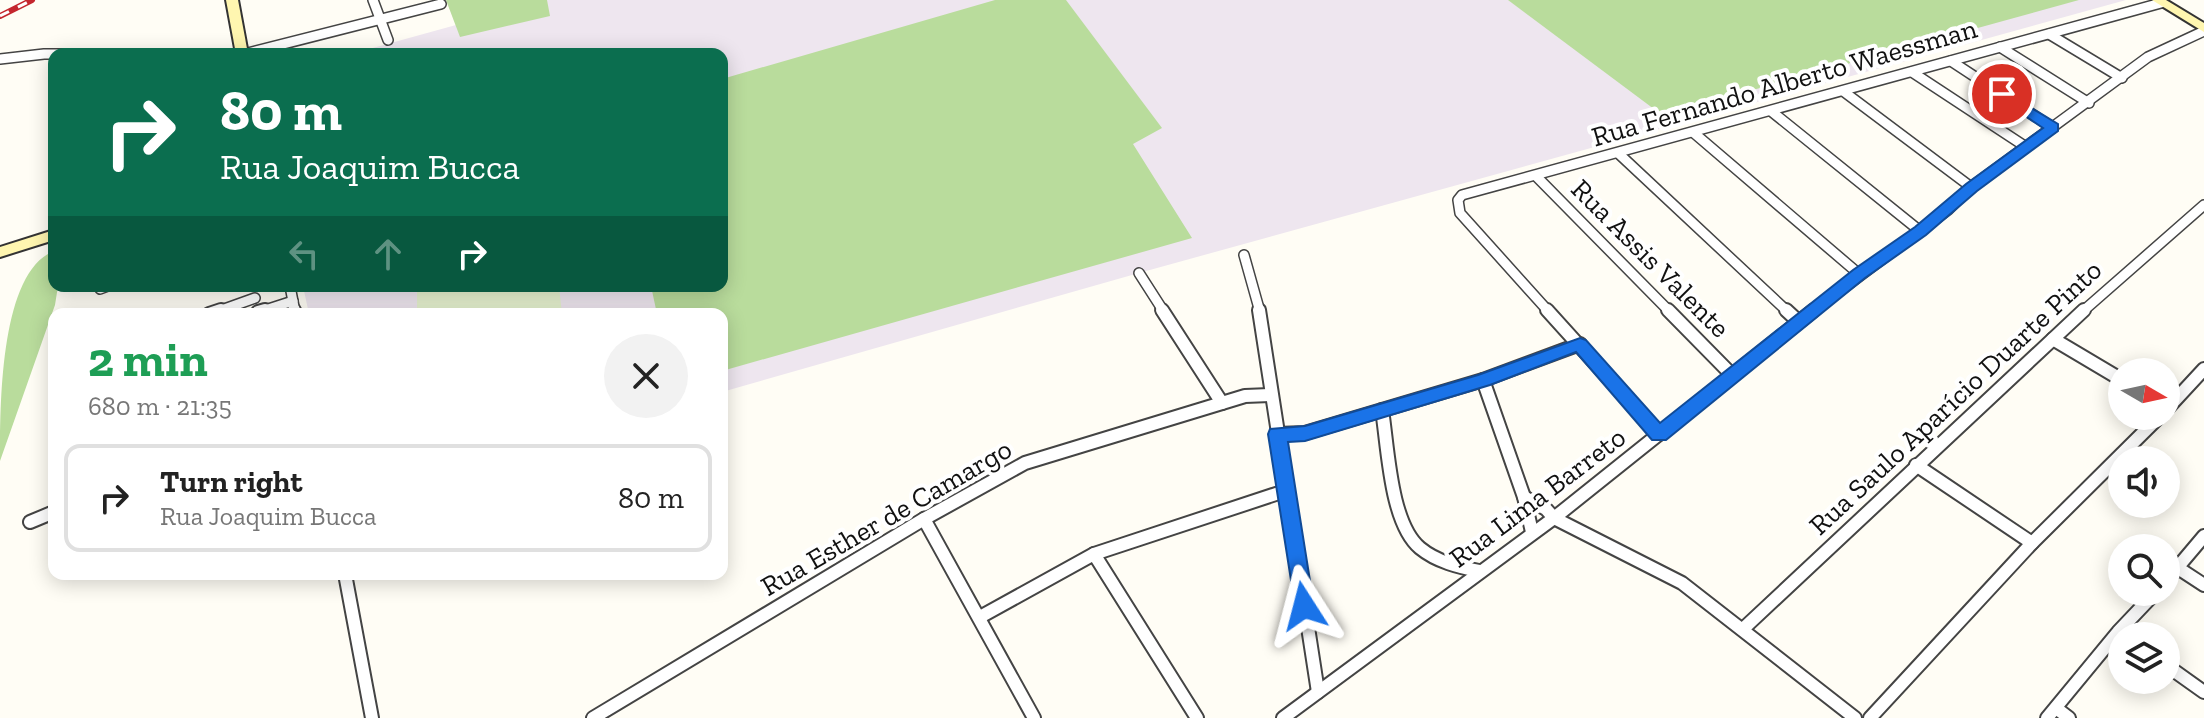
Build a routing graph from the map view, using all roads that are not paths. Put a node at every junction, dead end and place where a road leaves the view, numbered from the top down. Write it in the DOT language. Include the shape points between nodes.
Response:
graph roads {
  1 [pos="232,0"];
  2 [pos="373,0"];
  3 [pos="2159,1"];
  4 [pos="441,4"];
  5 [pos="380,20"];
  6 [pos="2204,29"];
  7 [pos="2049,34"];
  8 [pos="388,40"];
  9 [pos="2000,47"];
  10 [pos="242,48"];
  11 [pos="267,48"];
  12 [pos="48,54"];
  13 [pos="0,59"];
  14 [pos="1951,61"];
  15 [pos="1912,72"];
  16 [pos="2122,78"];
  17 [pos="1843,91"];
  18 [pos="2089,103"];
  19 [pos="1771,111"];
  20 [pos="2053,128"];
  21 [pos="1694,133"];
  22 [pos="2026,147"];
  23 [pos="1618,153"];
  24 [pos="1536,176"];
  25 [pos="1971,187"];
  26 [pos="2204,205"];
  27 [pos="1920,231"];
  28 [pos="48,237"];
  29 [pos="0,252"];
  30 [pos="1244,255"];
  31 [pos="1139,273"];
  32 [pos="1859,274"];
  33 [pos="291,292"];
  34 [pos="293,301"];
  35 [pos="224,308"];
  36 [pos="259,308"];
  37 [pos="273,308"];
  38 [pos="294,308"];
  39 [pos="1799,322"];
  40 [pos="2053,339"];
  41 [pos="1580,344"];
  42 [pos="2204,369"];
  43 [pos="2108,372"];
  44 [pos="1731,374"];
  45 [pos="1483,380"];
  46 [pos="2180,394"];
  47 [pos="1270,395"];
  48 [pos="1222,403"];
  49 [pos="1382,410"];
  50 [pos="2145,430"];
  51 [pos="1277,434"];
  52 [pos="1659,434"];
  53 [pos="1916,465"];
  54 [pos="1285,491"];
  55 [pos="1524,497"];
  56 [pos="48,514"];
  57 [pos="1554,518"];
  58 [pos="924,519"];
  59 [pos="30,522"];
  60 [pos="1532,532"];
  61 [pos="2204,536"];
  62 [pos="2032,543"];
  63 [pos="1094,554"];
  64 [pos="1450,565"];
  65 [pos="2180,566"];
  66 [pos="2180,569"];
  67 [pos="1479,571"];
  68 [pos="346,580"];
  69 [pos="1463,583"];
  70 [pos="2204,585"];
  71 [pos="2144,606"];
  72 [pos="980,617"];
  73 [pos="2131,622"];
  74 [pos="1743,629"];
  75 [pos="2108,649"];
  76 [pos="2180,675"];
  77 [pos="1318,692"];
  78 [pos="2204,692"];
  79 [pos="2051,713"];
  80 [pos="372,718"];
  81 [pos="593,718"];
  82 [pos="1034,718"];
  83 [pos="1197,718"];
  84 [pos="1283,718"];
  85 [pos="1855,718"];
  86 [pos="1870,718"];
  87 [pos="2069,718"];
  1 -- 10 [label="street"];
  2 -- 5 [label="street"];
  3 -- 6 [label="street"];
  3 -- 7 [label="street, Rua Fernando Alberto Waessman"];
  4 -- 5 [label="street"];
  5 -- 8 [label="street"];
  5 -- 11 [label="street"];
  6 -- 16 [label="street, Rua Lima Barreto" via="2148,57"];
  7 -- 9 [label="street, Rua Fernando Alberto Waessman"];
  7 -- 16 [label="street"];
  9 -- 14 [label="street, Rua Fernando Alberto Waessman"];
  9 -- 18 [label="street"];
  12 -- 13 [label="street"];
  14 -- 15 [label="street, Rua Fernando Alberto Waessman"];
  14 -- 20 [label="street"];
  15 -- 17 [label="street, Rua Fernando Alberto Waessman"];
  15 -- 22 [label="street"];
  16 -- 18 [label="street, Rua Lima Barreto"];
  17 -- 19 [label="street, Rua Fernando Alberto Waessman"];
  17 -- 25 [label="street"];
  18 -- 20 [label="street, Rua Lima Barreto"];
  19 -- 21 [label="street, Rua Fernando Alberto Waessman"];
  19 -- 27 [label="street"];
  20 -- 22 [label="street, Rua Lima Barreto"];
  21 -- 23 [label="street, Rua Fernando Alberto Waessman"];
  21 -- 32 [label="street"];
  22 -- 25 [label="street, Rua Lima Barreto"];
  23 -- 24 [label="street, Rua Fernando Alberto Waessman"];
  23 -- 39 [label="street"];
  24 -- 41 [label="street, Rua Fernando Alberto Waessman" via="1462,195 1460,213"];
  24 -- 44 [label="street, Rua Assis Valente"];
  25 -- 27 [label="street, Rua Lima Barreto"];
  26 -- 40 [label="street, Rua Saulo Aparício Duarte Pinto"];
  27 -- 32 [label="street, Rua Lima Barreto"];
  28 -- 29 [label="street"];
  30 -- 47 [label="street" via="1257,294"];
  31 -- 48 [label="street"];
  32 -- 39 [label="street, Rua Lima Barreto"];
  33 -- 34 [label="street"];
  34 -- 37 [label="street"];
  34 -- 38 [label="street"];
  35 -- 36 [label="street" via="258,294"];
  39 -- 44 [label="street, Rua Lima Barreto"];
  40 -- 43 [label="street"];
  40 -- 53 [label="street, Rua Saulo Aparício Duarte Pinto"];
  41 -- 45 [label="street"];
  41 -- 52 [label="street"];
  42 -- 46 [label="street"];
  44 -- 52 [label="street, Rua Lima Barreto"];
  45 -- 49 [label="street"];
  45 -- 55 [label="street"];
  47 -- 48 [label="street, Rua Esther de Camargo"];
  47 -- 51 [label="street"];
  48 -- 58 [label="street, Rua Esther de Camargo" via="1025,463"];
  49 -- 51 [label="street" via="1305,433"];
  49 -- 64 [label="street" via="1407,533 1421,549"];
  50 -- 62 [label="street"];
  51 -- 54 [label="street"];
  52 -- 57 [label="street, Rua Lima Barreto"];
  53 -- 62 [label="street"];
  53 -- 74 [label="street, Rua Saulo Aparício Duarte Pinto"];
  54 -- 63 [label="street"];
  54 -- 77 [label="street"];
  55 -- 57 [label="street"];
  55 -- 60 [label="street"];
  56 -- 59 [label="street"];
  57 -- 60 [label="street, Rua Lima Barreto"];
  57 -- 74 [label="street" via="1682,583"];
  58 -- 72 [label="street"];
  58 -- 81 [label="street, Rua Esther de Camargo"];
  60 -- 67 [label="street, Rua Lima Barreto"];
  61 -- 65 [label="street"];
  62 -- 86 [label="street"];
  63 -- 72 [label="street"];
  63 -- 83 [label="street"];
  64 -- 67 [label="street"];
  64 -- 69 [label="street"];
  66 -- 70 [label="street"];
  67 -- 69 [label="street, Rua Lima Barreto"];
  68 -- 80 [label="street"];
  69 -- 77 [label="street, Rua Lima Barreto"];
  71 -- 73 [label="street"];
  72 -- 82 [label="street"];
  74 -- 85 [label="street"];
  75 -- 79 [label="street"];
  76 -- 78 [label="street"];
  77 -- 84 [label="street, Rua Lima Barreto"];
  79 -- 87 [label="street"];
}
